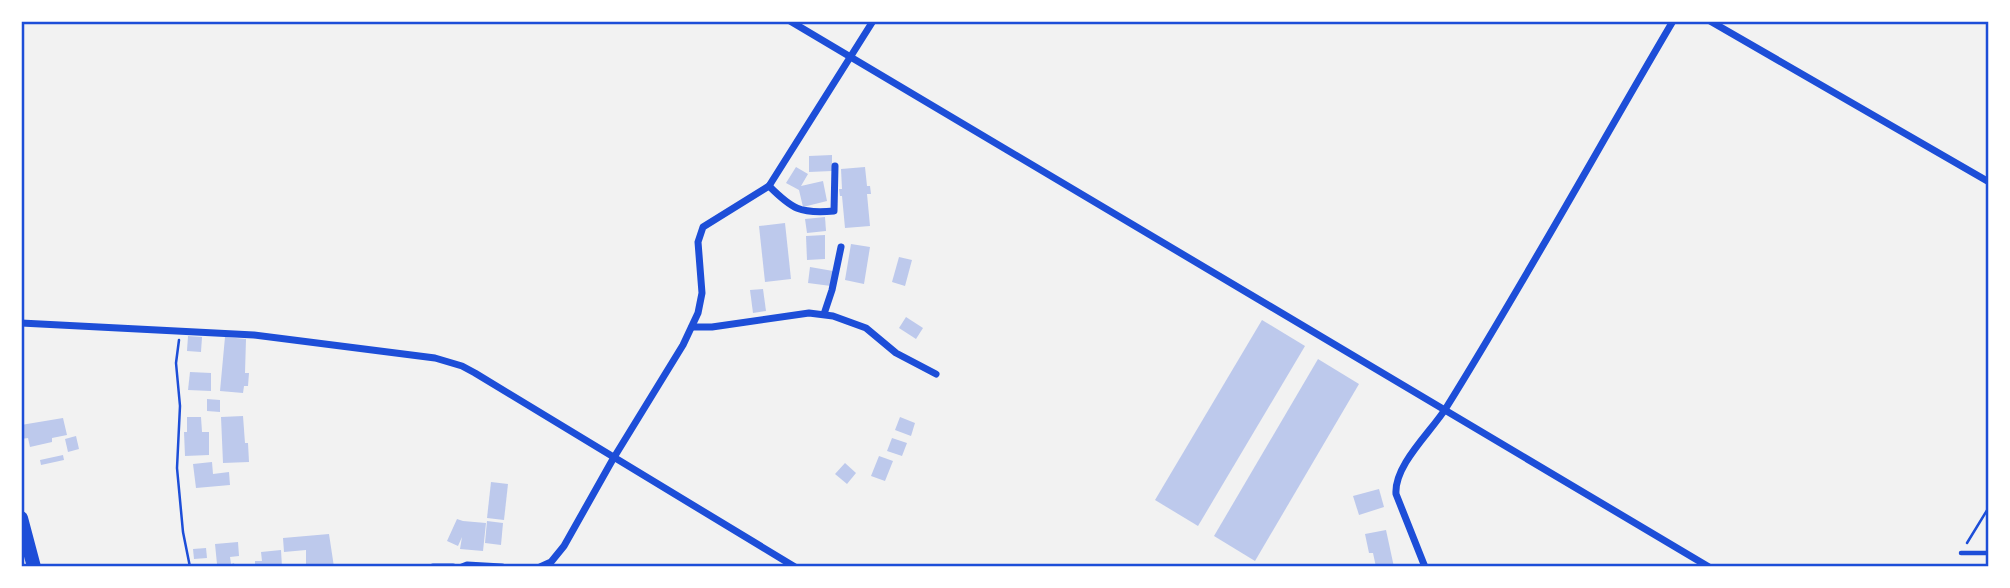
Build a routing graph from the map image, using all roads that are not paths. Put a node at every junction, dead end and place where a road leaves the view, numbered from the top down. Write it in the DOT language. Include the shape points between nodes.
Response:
graph roads {
  1 [pos="790,21"];
  2 [pos="873,21"];
  3 [pos="1673,21"];
  4 [pos="1710,21"];
  5 [pos="851,57"];
  6 [pos="835,166"];
  7 [pos="1989,182"];
  8 [pos="769,186"];
  9 [pos="841,247"];
  10 [pos="824,314"];
  11 [pos="21,323"];
  12 [pos="692,327"];
  13 [pos="936,374"];
  14 [pos="1445,410"];
  15 [pos="613,458"];
  16 [pos="21,518"];
  17 [pos="1989,553"];
  18 [pos="1961,554"];
  19 [pos="34,567"];
  20 [pos="433,567"];
  21 [pos="453,567"];
  22 [pos="462,567"];
  23 [pos="502,567"];
  24 [pos="540,567"];
  25 [pos="795,567"];
  26 [pos="1425,567"];
  27 [pos="1709,567"];
  1 -- 5 [label="street"];
  2 -- 5 [label="street"];
  3 -- 14 [label="street"];
  4 -- 7 [label="street"];
  5 -- 8 [label="street"];
  5 -- 14 [label="street"];
  6 -- 8 [label="street" via="834,211 793,208"];
  8 -- 12 [label="street" via="703,227 698,255 702,293"];
  9 -- 10 [label="street"];
  10 -- 12 [label="street"];
  10 -- 13 [label="street" via="866,328 896,353"];
  11 -- 15 [label="street" via="254,335 448,361"];
  12 -- 15 [label="street"];
  14 -- 26 [label="street" via="1400,472 1396,485"];
  14 -- 27 [label="street"];
  15 -- 24 [label="street" via="564,546"];
  15 -- 25 [label="street"];
  16 -- 19 [label="highway"];
  17 -- 18 [label="lane"];
  20 -- 21 [label="street"];
  22 -- 23 [label="street"];
}
